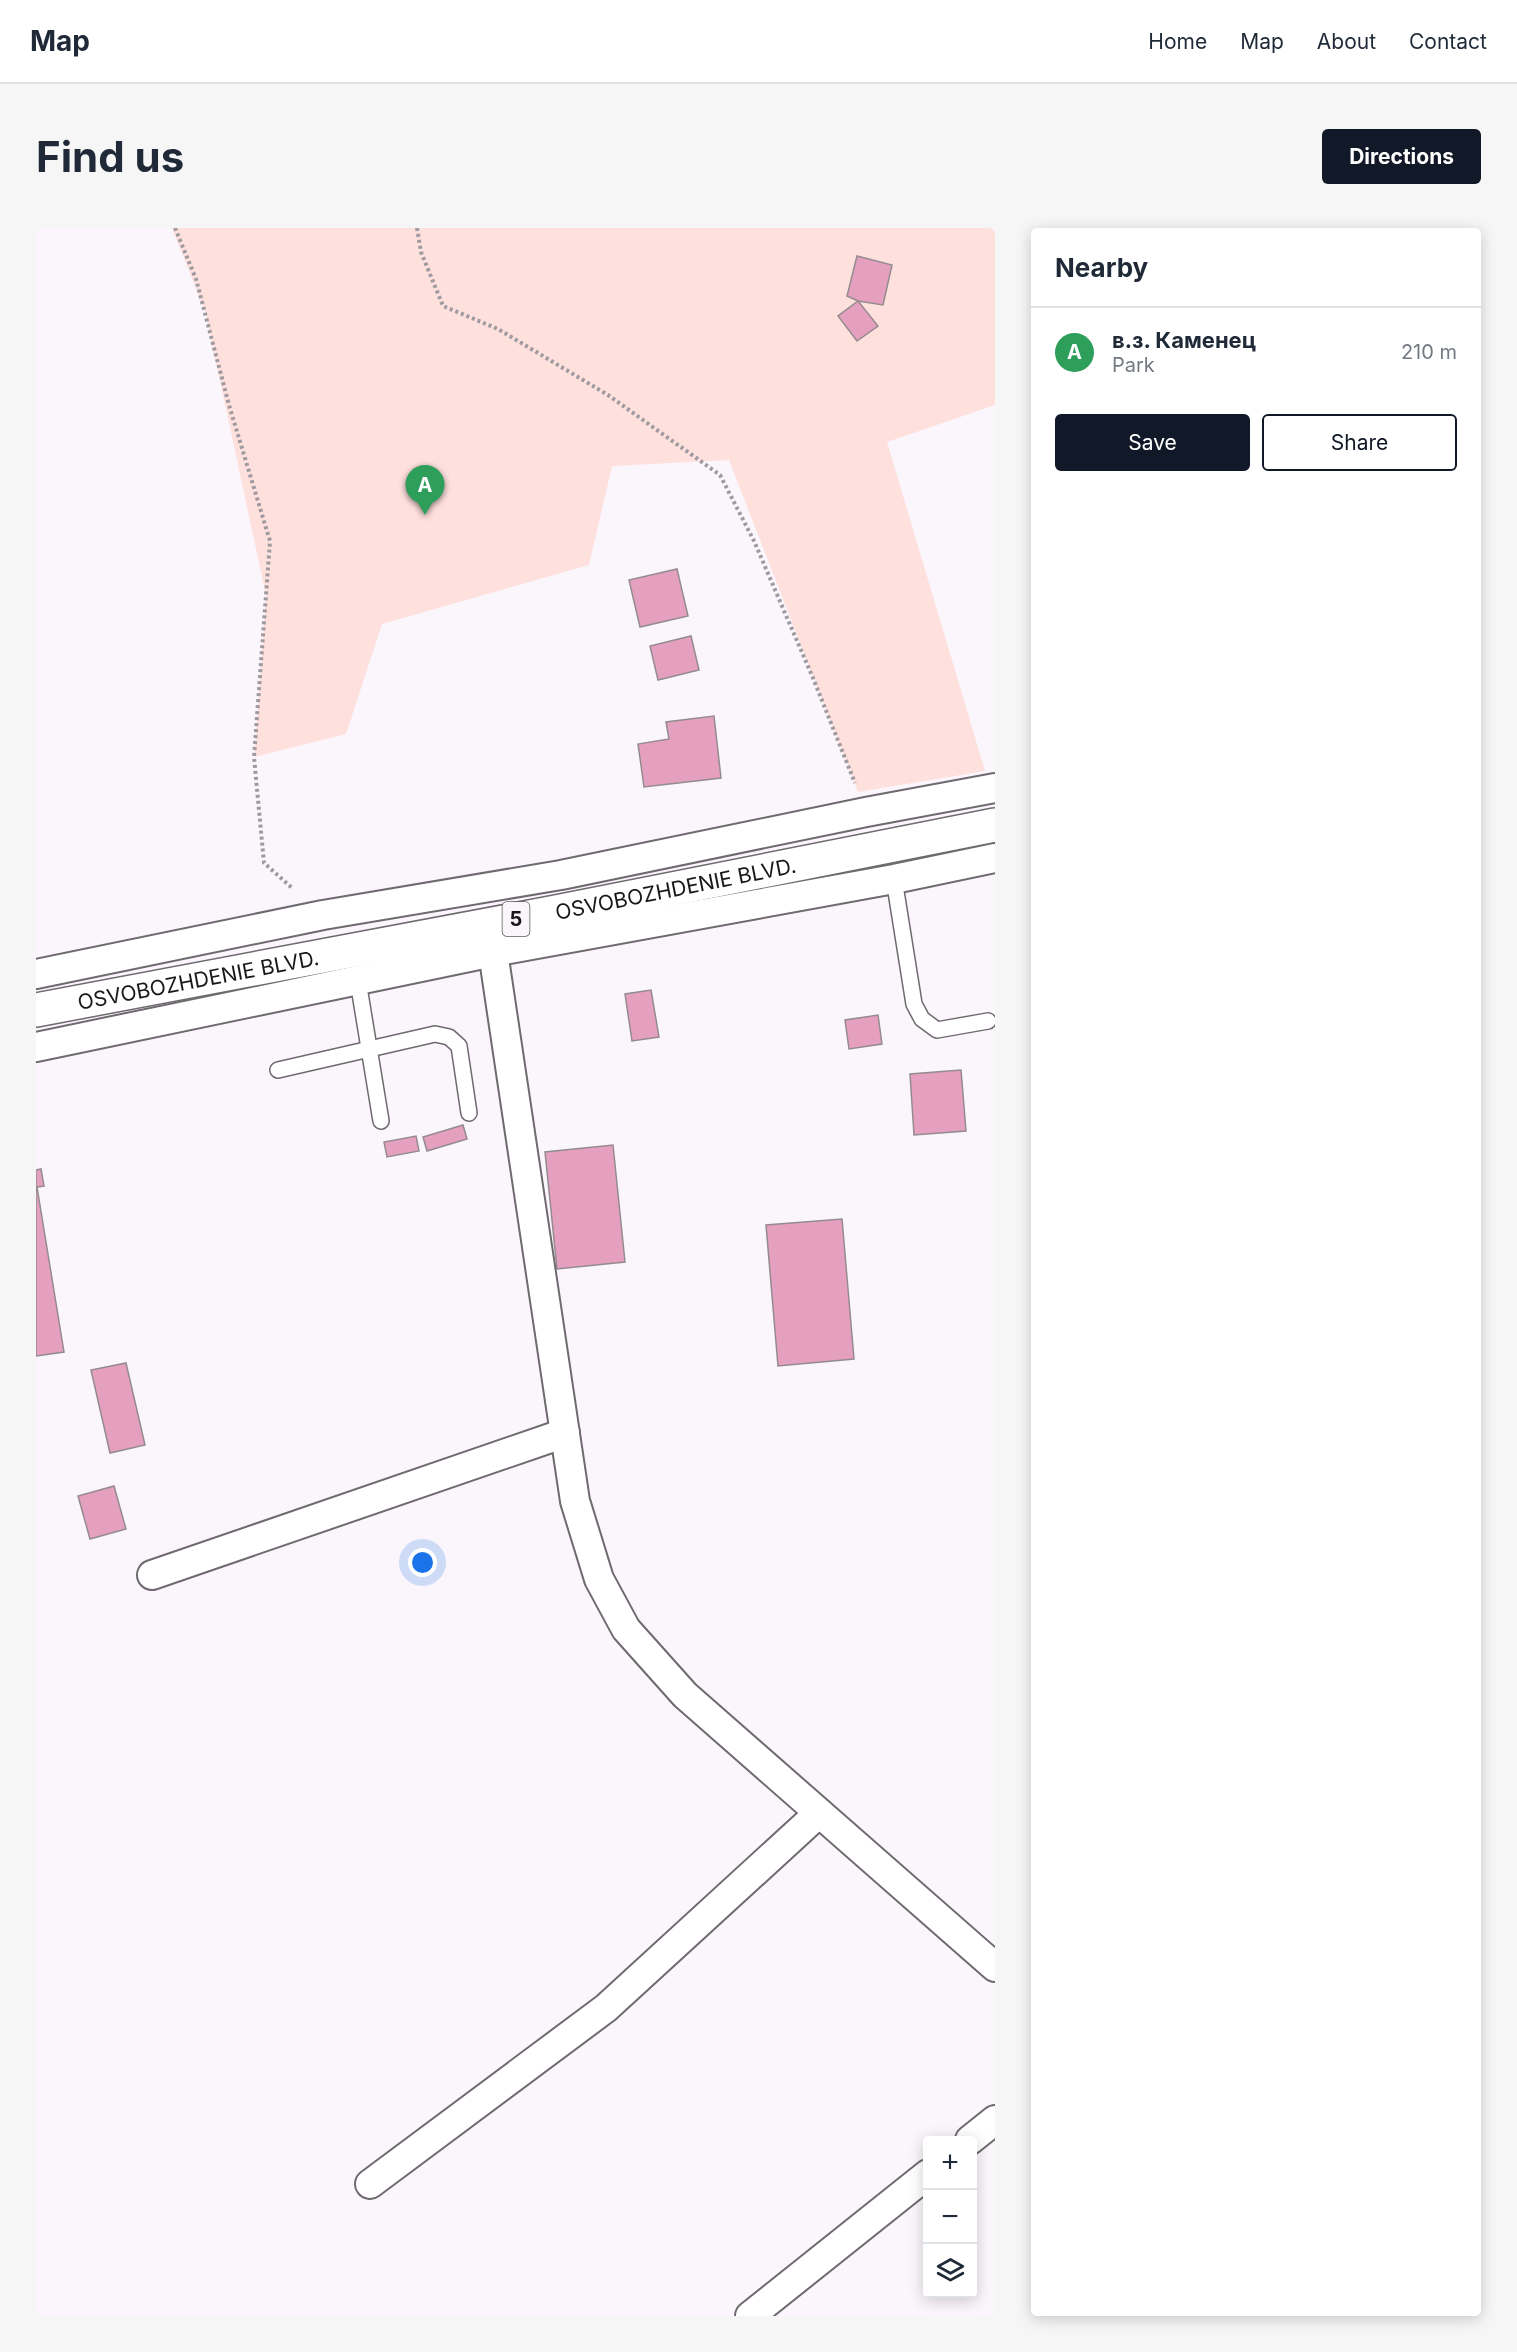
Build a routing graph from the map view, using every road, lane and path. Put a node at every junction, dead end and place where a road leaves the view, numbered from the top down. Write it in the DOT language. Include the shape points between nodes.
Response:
graph roads {
  1 [pos="175,228"];
  2 [pos="417,228"];
  3 [pos="995,788"];
  4 [pos="866,812"];
  5 [pos="995,825"];
  6 [pos="995,858"];
  7 [pos="894,879"];
  8 [pos="323,915"];
  9 [pos="493,952"];
  10 [pos="36,974"];
  11 [pos="358,981"];
  12 [pos="36,1010"];
  13 [pos="988,1021"];
  14 [pos="36,1047"];
  15 [pos="369,1049"];
  16 [pos="278,1070"];
  17 [pos="470,1113"];
  18 [pos="381,1121"];
  19 [pos="565,1433"];
  20 [pos="152,1575"];
  21 [pos="819,1813"];
  22 [pos="995,1966"];
  23 [pos="995,2120"];
  24 [pos="975,2136"];
  25 [pos="923,2177"];
  26 [pos="370,2184"];
  27 [pos="750,2316"];
  1 -- 8 [label="path" via="196,279 270,541 254,757 264,863"];
  2 -- 4 [label="path" via="421,252 443,306 498,329 608,395 720,475 754,541"];
  3 -- 4 [label="street"];
  4 -- 8 [label="street" via="561,875"];
  5 -- 12 [label="main road, OSVOBOZHDENIE BLVD. / 5"];
  6 -- 7 [label="street"];
  7 -- 9 [label="street"];
  7 -- 13 [label="lane" via="914,1004 922,1019 937,1030"];
  8 -- 10 [label="street"];
  9 -- 11 [label="street"];
  9 -- 19 [label="street"];
  11 -- 14 [label="street"];
  11 -- 15 [label="lane"];
  15 -- 16 [label="lane"];
  15 -- 17 [label="lane" via="435,1034 449,1037 459,1046"];
  15 -- 18 [label="lane"];
  19 -- 20 [label="street"];
  19 -- 21 [label="street" via="575,1502 599,1579 626,1629 685,1695"];
  21 -- 22 [label="street"];
  21 -- 26 [label="street" via="606,2008"];
  23 -- 24 [label="street"];
  25 -- 27 [label="street"];
}
